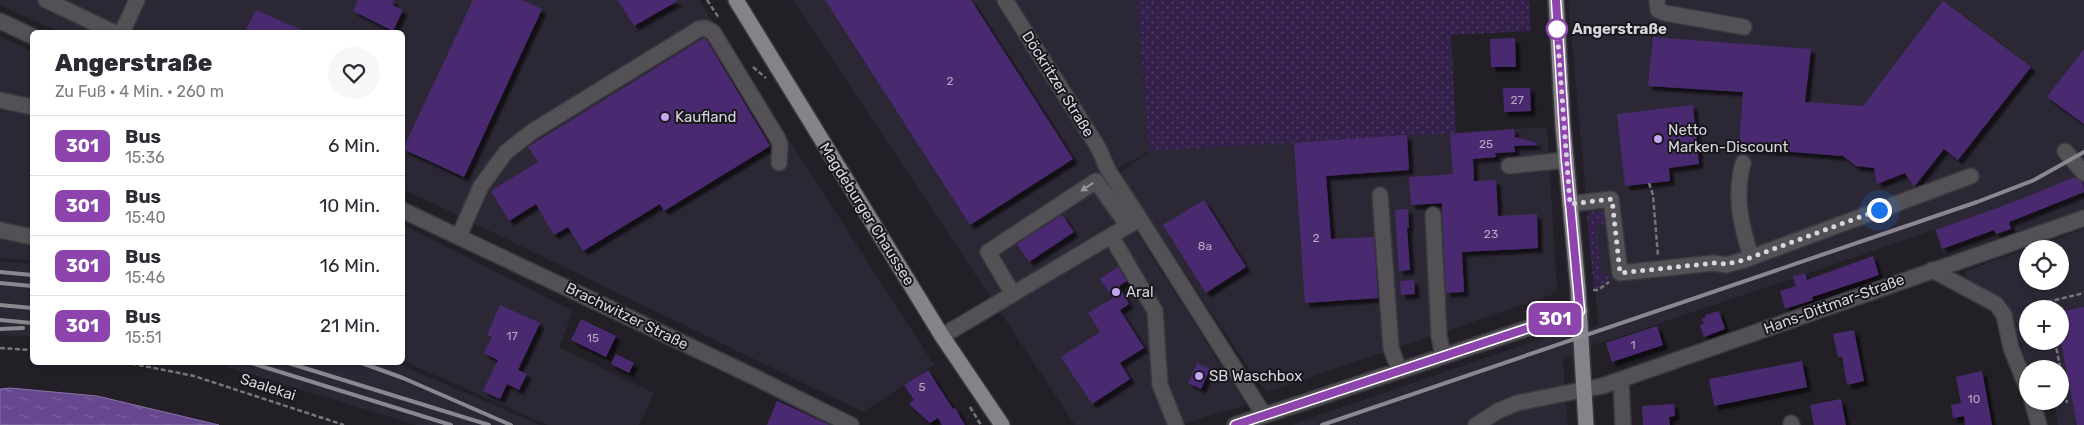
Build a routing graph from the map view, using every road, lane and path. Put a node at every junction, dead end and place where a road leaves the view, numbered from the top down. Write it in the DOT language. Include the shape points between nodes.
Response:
graph roads {
  1 [pos="46,0"];
  2 [pos="137,0"];
  3 [pos="736,0"];
  4 [pos="1005,0"];
  5 [pos="1556,0"];
  6 [pos="1657,0"];
  7 [pos="0,21"];
  8 [pos="1744,27"];
  9 [pos="109,30"];
  10 [pos="123,30"];
  11 [pos="30,35"];
  12 [pos="0,100"];
  13 [pos="30,107"];
  14 [pos="2065,150"];
  15 [pos="1566,160"];
  16 [pos="779,163"];
  17 [pos="1743,163"];
  18 [pos="1509,166"];
  19 [pos="2084,173"];
  20 [pos="1971,176"];
  21 [pos="1649,183"];
  22 [pos="1380,196"];
  23 [pos="1570,204"];
  24 [pos="405,211"];
  25 [pos="1433,215"];
  26 [pos="2084,218"];
  27 [pos="1134,222"];
  28 [pos="0,230"];
  29 [pos="459,236"];
  30 [pos="1111,236"];
  31 [pos="30,237"];
  32 [pos="1751,257"];
  33 [pos="1660,269"];
  34 [pos="1932,270"];
  35 [pos="1620,273"];
  36 [pos="1578,288"];
  37 [pos="1013,294"];
  38 [pos="2084,294"];
  39 [pos="2056,300"];
  40 [pos="1580,311"];
  41 [pos="942,336"];
  42 [pos="0,348"];
  43 [pos="30,350"];
  44 [pos="1443,356"];
  45 [pos="139,365"];
  46 [pos="2019,368"];
  47 [pos="1399,370"];
  48 [pos="1620,380"];
  49 [pos="1585,391"];
  50 [pos="2035,410"];
  51 [pos="1264,415"];
  52 [pos="344,425"];
  53 [pos="851,425"];
  54 [pos="1002,425"];
  55 [pos="1176,425"];
  56 [pos="1235,425"];
  57 [pos="1476,425"];
  58 [pos="1586,425"];
  59 [pos="1623,425"];
  60 [pos="2039,425"];
  1 -- 9 [label="street"];
  2 -- 10 [label="street"];
  3 -- 41 [label="main road, Magdeburger Chaussee"];
  4 -- 27 [label="street, Döckritzer Straße" via="1098,147"];
  5 -- 15 [label="main road"];
  6 -- 8 [label="street" via="1658,10 1665,13"];
  7 -- 11 [label="street"];
  12 -- 13 [label="street"];
  14 -- 19 [label="street"];
  15 -- 18 [label="street"];
  15 -- 23 [label="main road"];
  16 -- 29 [label="street" via="780,146 758,106 713,32 699,29 532,132 506,152 481,186"];
  17 -- 32 [label="street" via="1738,181 1738,201"];
  20 -- 32 [label="street"];
  21 -- 33 [label="path"];
  22 -- 47 [label="street" via="1391,348"];
  23 -- 35 [label="street" via="1612,199"];
  23 -- 36 [label="main road"];
  24 -- 29 [label="street, Brachwitzer Straße"];
  25 -- 44 [label="street" via="1439,336"];
  26 -- 34 [label="street, Hans-Dittmar-Straße"];
  27 -- 30 [label="street"];
  27 -- 37 [label="street, one-way" via="1096,181 988,252"];
  27 -- 51 [label="street"];
  28 -- 31 [label="street"];
  29 -- 53 [label="street, Brachwitzer Straße"];
  30 -- 37 [label="street"];
  30 -- 55 [label="street" via="1155,311 1160,384"];
  32 -- 33 [label="street" via="1726,264"];
  33 -- 35 [label="street"];
  34 -- 46 [label="street" via="1996,304 2004,315"];
  34 -- 48 [label="street, Hans-Dittmar-Straße"];
  35 -- 36 [label="path" via="1598,290"];
  36 -- 40 [label="main road"];
  37 -- 41 [label="street"];
  38 -- 39 [label="path"];
  40 -- 44 [label="street"];
  40 -- 49 [label="main road"];
  41 -- 54 [label="main road, Magdeburger Chaussee"];
  42 -- 43 [label="path"];
  44 -- 47 [label="street"];
  45 -- 52 [label="path, Saalekai" via="194,376"];
  47 -- 51 [label="street"];
  48 -- 49 [label="street, Hans-Dittmar-Straße"];
  48 -- 59 [label="street"];
  49 -- 57 [label="street, Hans-Dittmar-Straße" via="1517,403"];
  49 -- 58 [label="main road"];
  50 -- 60 [label="street"];
  51 -- 56 [label="street"];
}
